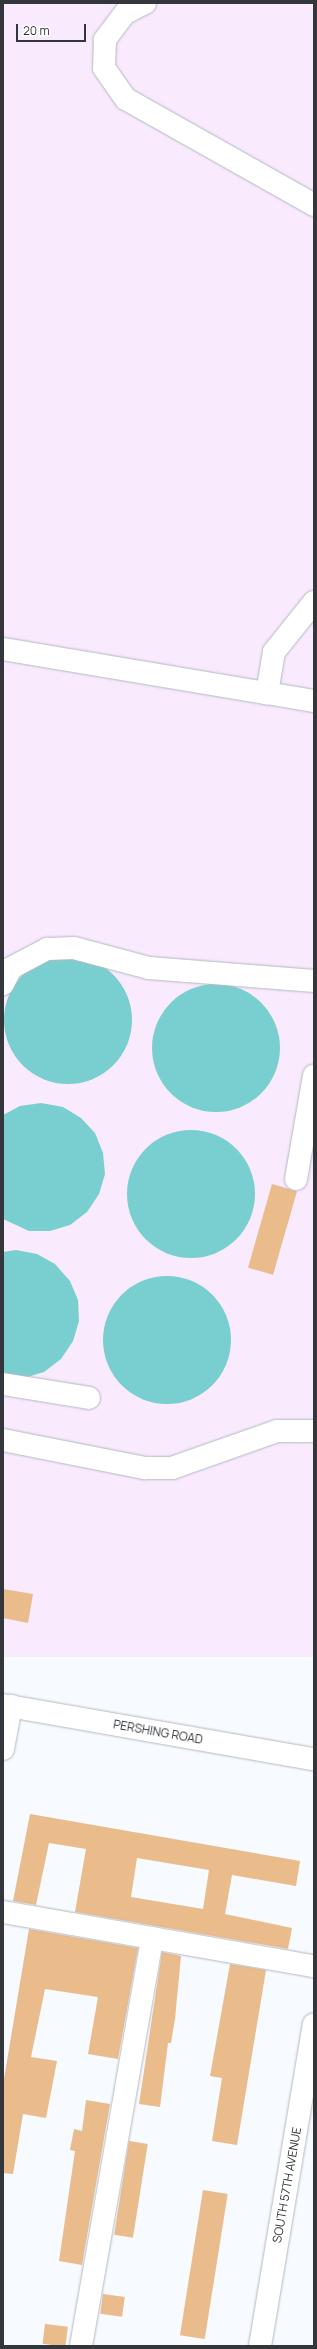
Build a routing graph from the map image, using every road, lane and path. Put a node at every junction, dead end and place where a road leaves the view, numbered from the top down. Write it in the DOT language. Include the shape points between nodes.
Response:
graph roads {
  1 [pos="144,3"];
  2 [pos="314,205"];
  3 [pos="314,602"];
  4 [pos="3,649"];
  5 [pos="267,693"];
  6 [pos="314,701"];
  7 [pos="314,981"];
  8 [pos="3,984"];
  9 [pos="314,1076"];
  10 [pos="296,1179"];
  11 [pos="3,1384"];
  12 [pos="89,1398"];
  13 [pos="314,1431"];
  14 [pos="3,1440"];
  15 [pos="7,1705"];
  16 [pos="3,1749"];
  17 [pos="314,1759"];
  18 [pos="3,1912"];
  19 [pos="152,1938"];
  20 [pos="314,1966"];
  21 [pos="314,2024"];
  22 [pos="81,2346"];
  23 [pos="260,2346"];
  1 -- 2 [label="street" via="125,13 105,40 104,68 126,99"];
  3 -- 5 [label="street" via="274,652"];
  4 -- 5 [label="street"];
  5 -- 6 [label="street"];
  7 -- 8 [label="street" via="149,968 74,948 47,949 11,968"];
  9 -- 10 [label="street"];
  11 -- 12 [label="street"];
  13 -- 14 [label="street" via="277,1431 172,1468 145,1468"];
  15 -- 16 [label="street"];
  15 -- 17 [label="street, PERSHING ROAD"];
  18 -- 19 [label="street"];
  19 -- 20 [label="street"];
  19 -- 22 [label="street"];
  21 -- 23 [label="street, SOUTH 57TH AVENUE"];
}
